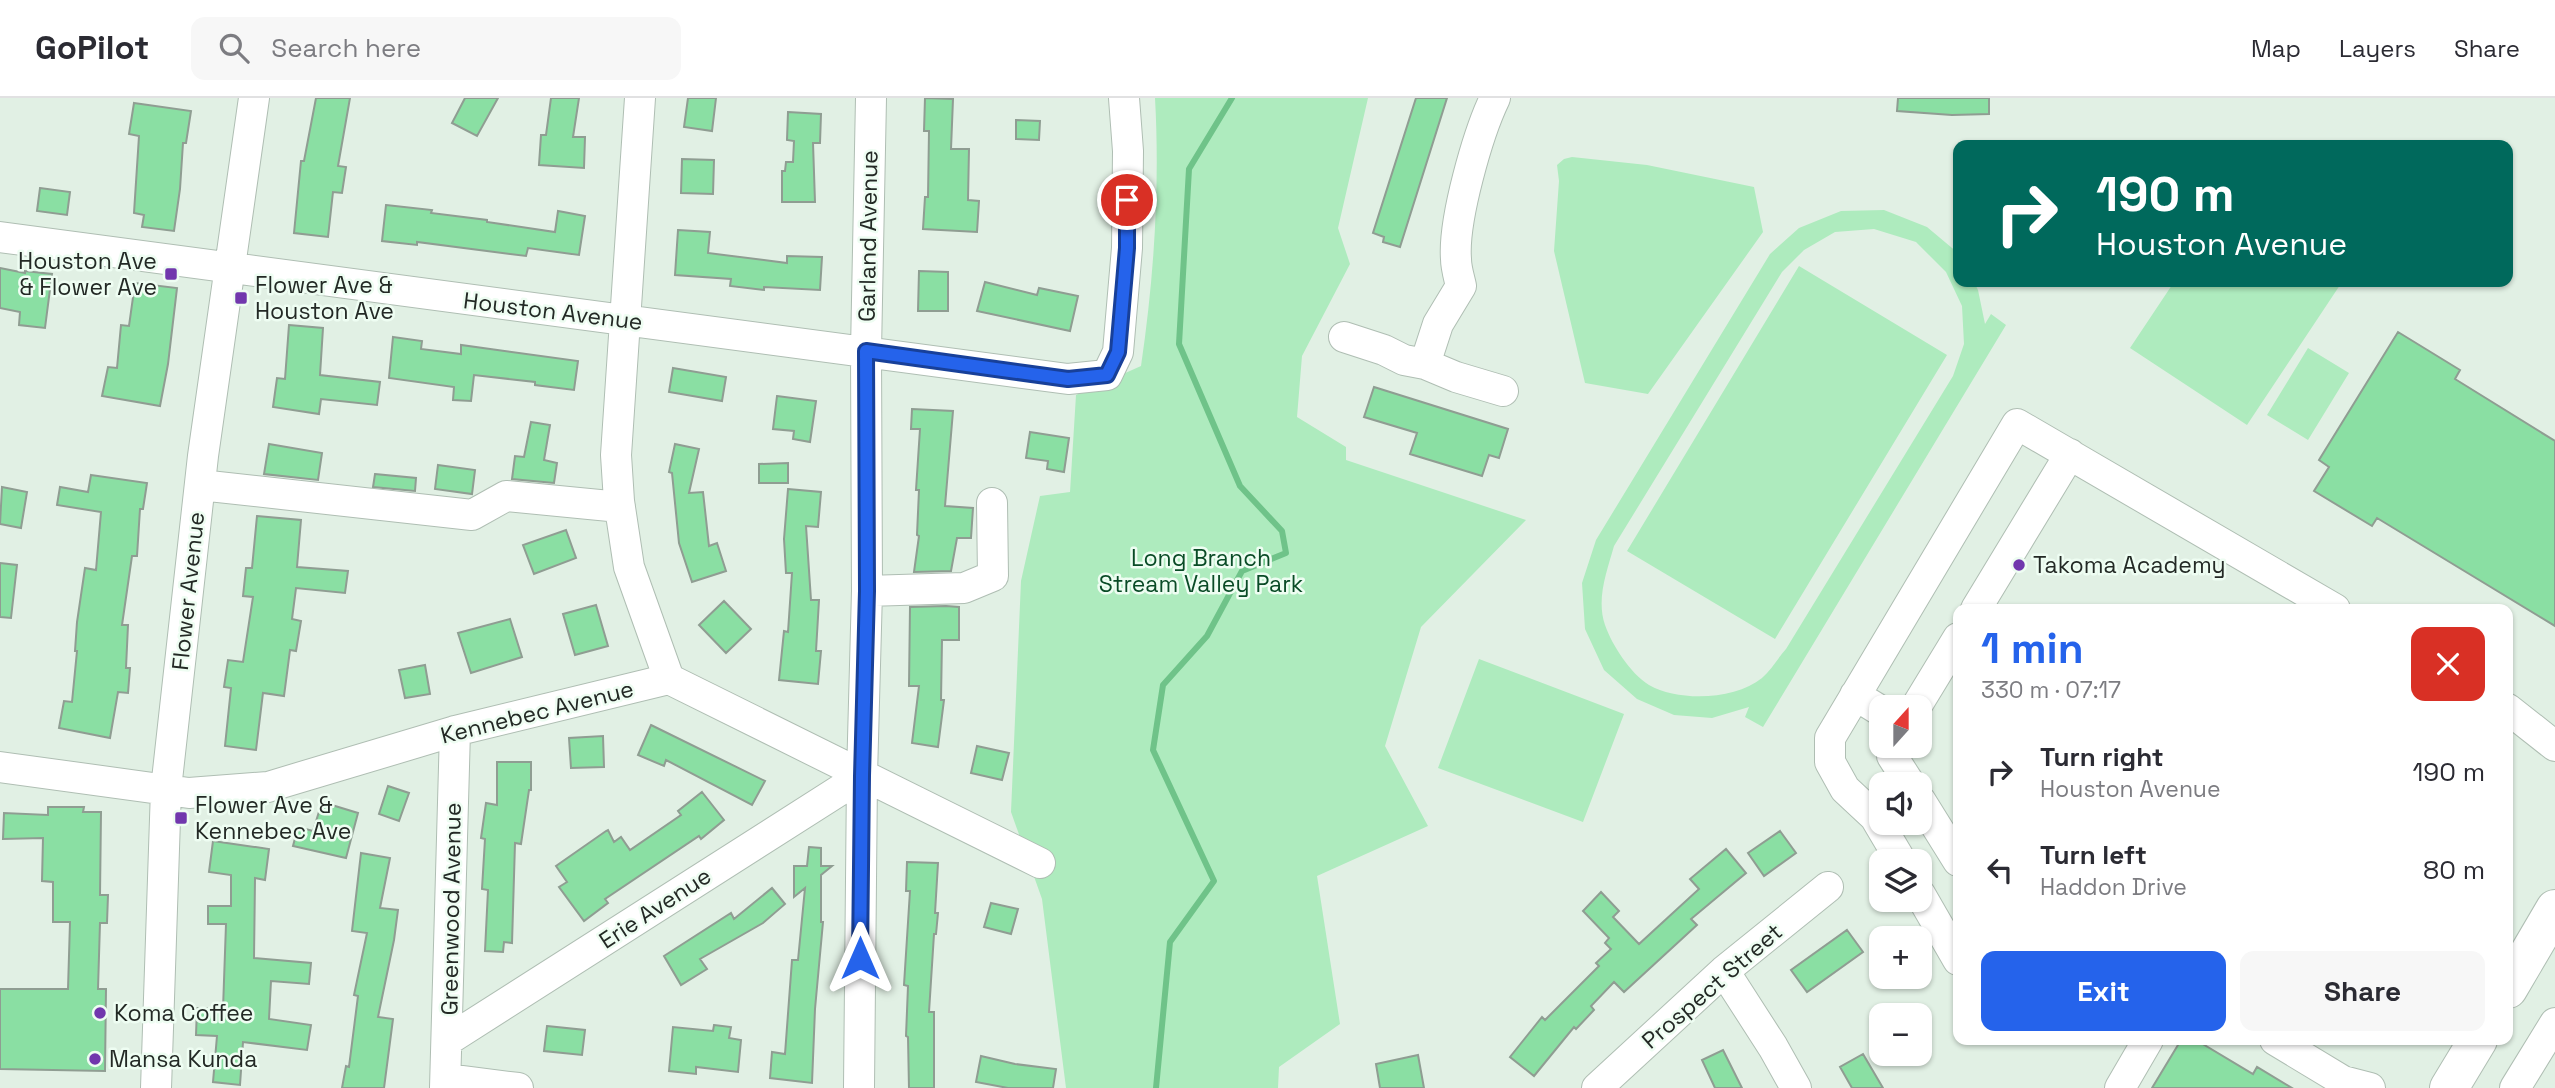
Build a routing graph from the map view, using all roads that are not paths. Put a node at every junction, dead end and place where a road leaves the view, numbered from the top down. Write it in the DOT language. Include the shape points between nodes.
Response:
graph roads {
  1 [pos="254,98"];
  2 [pos="640,98"];
  3 [pos="871,98"];
  4 [pos="1124,98"];
  5 [pos="1495,98"];
  6 [pos="0,237"];
  7 [pos="230,269"];
  8 [pos="625,320"];
  9 [pos="1343,337"];
  10 [pos="866,351"];
  11 [pos="1425,363"];
  12 [pos="1503,391"];
  13 [pos="2070,454"];
  14 [pos="200,485"];
  15 [pos="992,503"];
  16 [pos="620,507"];
  17 [pos="867,591"];
  18 [pos="1979,604"];
  19 [pos="2326,604"];
  20 [pos="1953,646"];
  21 [pos="669,679"];
  22 [pos="1855,695"];
  23 [pos="1923,695"];
  24 [pos="1869,704"];
  25 [pos="2513,713"];
  26 [pos="454,731"];
  27 [pos="2555,746"];
  28 [pos="0,767"];
  29 [pos="862,776"];
  30 [pos="166,789"];
  31 [pos="1932,819"];
  32 [pos="1894,849"];
  33 [pos="1953,853"];
  34 [pos="1040,863"];
  35 [pos="1828,887"];
  36 [pos="2555,909"];
  37 [pos="1930,912"];
  38 [pos="1953,951"];
  39 [pos="1724,971"];
  40 [pos="2513,980"];
  41 [pos="2555,1023"];
  42 [pos="448,1040"];
  43 [pos="2145,1045"];
  44 [pos="2283,1045"];
  45 [pos="2475,1045"];
  46 [pos="445,1084"];
  47 [pos="156,1088"];
  48 [pos="518,1088"];
  49 [pos="859,1088"];
  50 [pos="1597,1088"];
  51 [pos="1796,1088"];
  52 [pos="2120,1088"];
  53 [pos="2370,1088"];
  54 [pos="2449,1088"];
  55 [pos="2515,1088"];
  1 -- 7 [label="street, Flower Avenue"];
  2 -- 8 [label="street"];
  3 -- 10 [label="street, Garland Avenue"];
  4 -- 10 [label="street, Houston Avenue" via="1127,248 1118,352 1107,375 1068,379"];
  5 -- 11 [label="street" via="1458,222 1456,258 1461,286 1438,324"];
  6 -- 7 [label="street, Houston Avenue"];
  7 -- 8 [label="street, Houston Avenue"];
  7 -- 14 [label="street, Flower Avenue"];
  8 -- 10 [label="street, Houston Avenue"];
  8 -- 16 [label="street" via="616,455"];
  9 -- 11 [label="street"];
  10 -- 17 [label="street, Garland Avenue"];
  11 -- 12 [label="street"];
  13 -- 18 [label="street"];
  13 -- 19 [label="street"];
  13 -- 22 [label="street" via="2017,424"];
  14 -- 16 [label="street" via="472,515 506,496"];
  14 -- 30 [label="street, Flower Avenue"];
  15 -- 17 [label="street" via="993,576 964,589"];
  16 -- 21 [label="street" via="629,567"];
  17 -- 29 [label="street, Garland Avenue"];
  20 -- 23 [label="street"];
  21 -- 26 [label="street, Kennebec Avenue"];
  21 -- 29 [label="street"];
  22 -- 24 [label="street"];
  22 -- 32 [label="street" via="1830,738 1830,762 1845,789 1875,817"];
  25 -- 27 [label="street"];
  26 -- 30 [label="street, Kennebec Avenue" via="268,787 190,793"];
  26 -- 42 [label="street, Greenwood Avenue"];
  28 -- 30 [label="street, Kennebec Avenue"];
  29 -- 34 [label="street"];
  29 -- 42 [label="street, Erie Avenue"];
  29 -- 49 [label="street, Garland Avenue"];
  30 -- 47 [label="street, Flower Avenue"];
  31 -- 33 [label="street"];
  35 -- 39 [label="street, Prospect Street"];
  36 -- 40 [label="main road"];
  37 -- 38 [label="street"];
  39 -- 50 [label="street, Prospect Street"];
  39 -- 51 [label="street"];
  41 -- 55 [label="street"];
  42 -- 46 [label="street, Greenwood Avenue"];
  43 -- 52 [label="street"];
  44 -- 53 [label="street" via="2343,1081"];
  45 -- 54 [label="main road"];
  46 -- 48 [label="street"];
}
